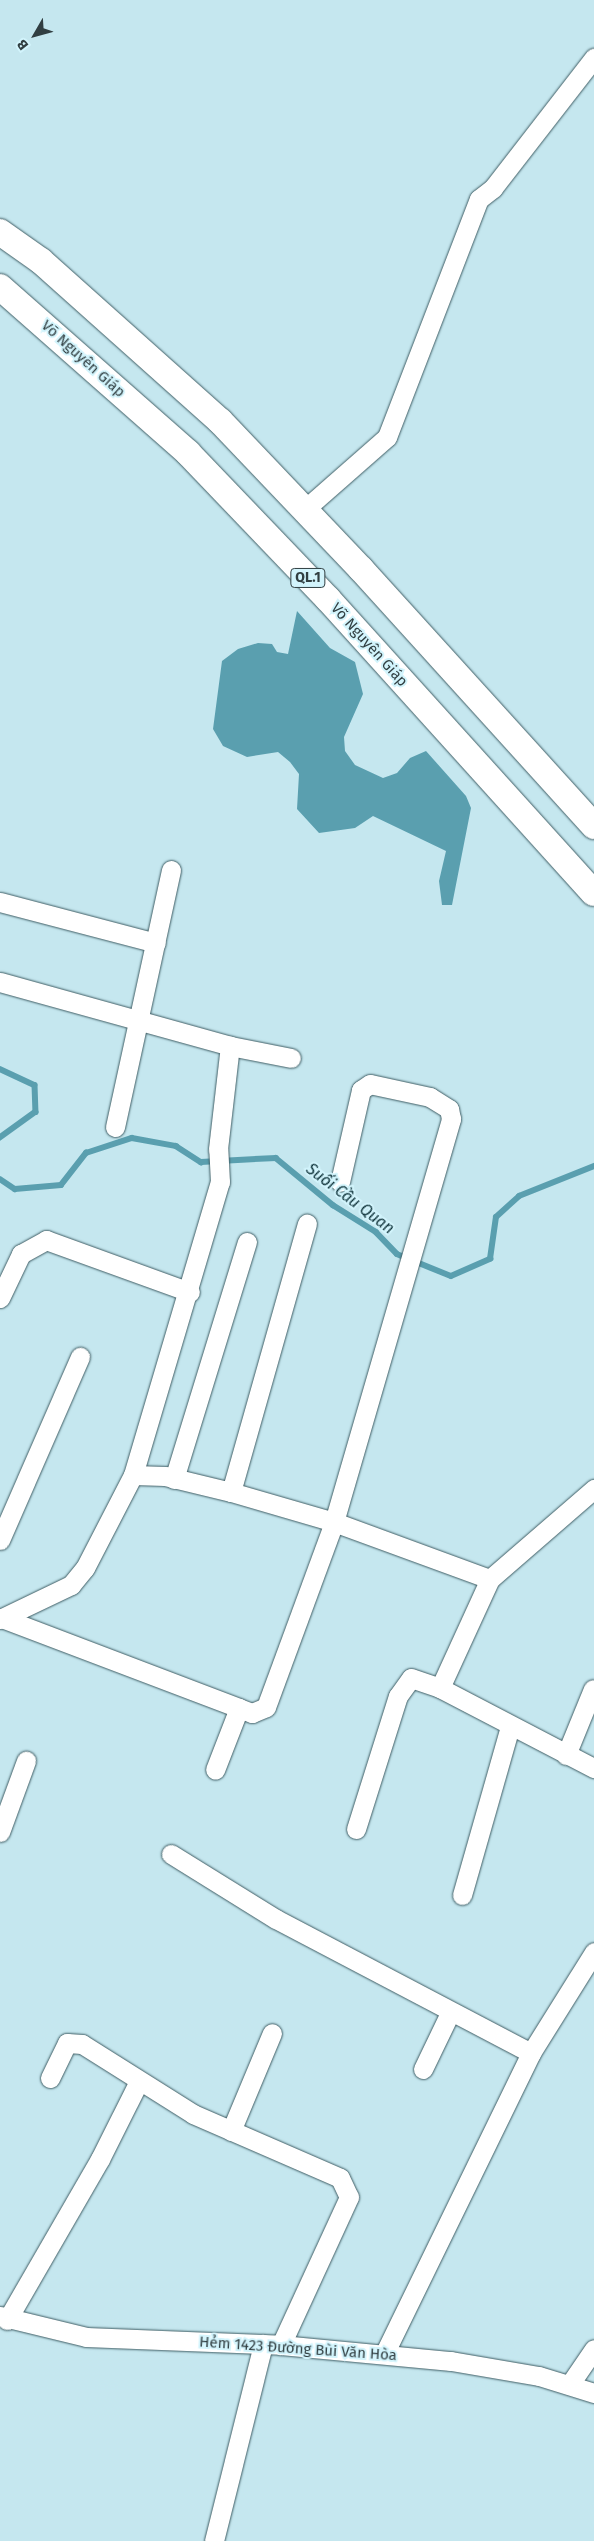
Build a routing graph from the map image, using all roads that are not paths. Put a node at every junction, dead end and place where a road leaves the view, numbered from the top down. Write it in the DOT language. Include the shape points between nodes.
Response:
graph roads {
  1 [pos="594,58"];
  2 [pos="0,232"];
  3 [pos="0,287"];
  4 [pos="304,509"];
  5 [pos="594,826"];
  6 [pos="172,870"];
  7 [pos="594,893"];
  8 [pos="0,902"];
  9 [pos="156,943"];
  10 [pos="0,982"];
  11 [pos="140,1022"];
  12 [pos="230,1046"];
  13 [pos="291,1058"];
  14 [pos="115,1127"];
  15 [pos="340,1182"];
  16 [pos="307,1224"];
  17 [pos="247,1242"];
  18 [pos="190,1292"];
  19 [pos="0,1298"];
  20 [pos="80,1357"];
  21 [pos="133,1475"];
  22 [pos="174,1479"];
  23 [pos="594,1489"];
  24 [pos="231,1492"];
  25 [pos="334,1522"];
  26 [pos="0,1540"];
  27 [pos="490,1579"];
  28 [pos="1,1619"];
  29 [pos="440,1688"];
  30 [pos="593,1689"];
  31 [pos="239,1708"];
  32 [pos="510,1726"];
  33 [pos="566,1755"];
  34 [pos="26,1761"];
  35 [pos="594,1768"];
  36 [pos="215,1770"];
  37 [pos="356,1829"];
  38 [pos="0,1832"];
  39 [pos="171,1854"];
  40 [pos="462,1895"];
  41 [pos="594,1952"];
  42 [pos="450,2013"];
  43 [pos="272,2033"];
  44 [pos="532,2053"];
  45 [pos="423,2069"];
  46 [pos="50,2078"];
  47 [pos="138,2083"];
  48 [pos="231,2131"];
  49 [pos="4,2318"];
  50 [pos="272,2344"];
  51 [pos="594,2349"];
  52 [pos="384,2354"];
  53 [pos="570,2384"];
  54 [pos="594,2393"];
  55 [pos="214,2541"];
  1 -- 4 [label="street" via="493,188 479,199 387,437"];
  2 -- 4 [label="highway" via="41,261 220,421"];
  3 -- 7 [label="highway, Võ Nguyên Giáp / QL.1" via="188,453 328,599"];
  4 -- 5 [label="highway"];
  6 -- 9 [label="street"];
  8 -- 9 [label="street"];
  9 -- 11 [label="street"];
  10 -- 11 [label="street"];
  11 -- 12 [label="street"];
  11 -- 14 [label="street"];
  12 -- 13 [label="street"];
  12 -- 18 [label="street" via="218,1149 220,1182"];
  15 -- 25 [label="street" via="362,1090 370,1084 430,1097 449,1109 450,1119"];
  16 -- 24 [label="street"];
  17 -- 22 [label="street"];
  18 -- 19 [label="street" via="46,1240 21,1254"];
  18 -- 21 [label="street"];
  20 -- 26 [label="street"];
  21 -- 22 [label="street"];
  21 -- 28 [label="street" via="85,1568 71,1585"];
  22 -- 24 [label="street"];
  23 -- 27 [label="street"];
  24 -- 25 [label="street"];
  25 -- 27 [label="street"];
  25 -- 31 [label="street" via="266,1707 252,1713"];
  27 -- 29 [label="street"];
  28 -- 31 [label="street"];
  29 -- 32 [label="street"];
  29 -- 37 [label="street" via="420,1678 411,1678 402,1686"];
  30 -- 33 [label="street"];
  31 -- 36 [label="street"];
  32 -- 33 [label="street"];
  32 -- 40 [label="street"];
  33 -- 35 [label="street"];
  34 -- 38 [label="street"];
  39 -- 42 [label="street" via="276,1919"];
  41 -- 44 [label="street"];
  42 -- 44 [label="street"];
  42 -- 45 [label="street"];
  43 -- 48 [label="street"];
  44 -- 52 [label="street"];
  46 -- 47 [label="street" via="61,2050 75,2042"];
  47 -- 48 [label="street"];
  47 -- 49 [label="street" via="100,2159"];
  48 -- 50 [label="street" via="340,2178 348,2188 339,2225"];
  49 -- 50 [label="street, Hẻm 1423 Đường Bùi Văn Hòa" via="86,2337"];
  50 -- 52 [label="street, Hẻm 1423 Đường Bùi Văn Hòa"];
  50 -- 55 [label="street"];
  51 -- 53 [label="street"];
  52 -- 53 [label="street, Hẻm 1423 Đường Bùi Văn Hòa" via="451,2361"];
  53 -- 54 [label="street, Hẻm 1423 Đường Bùi Văn Hòa"];
}
